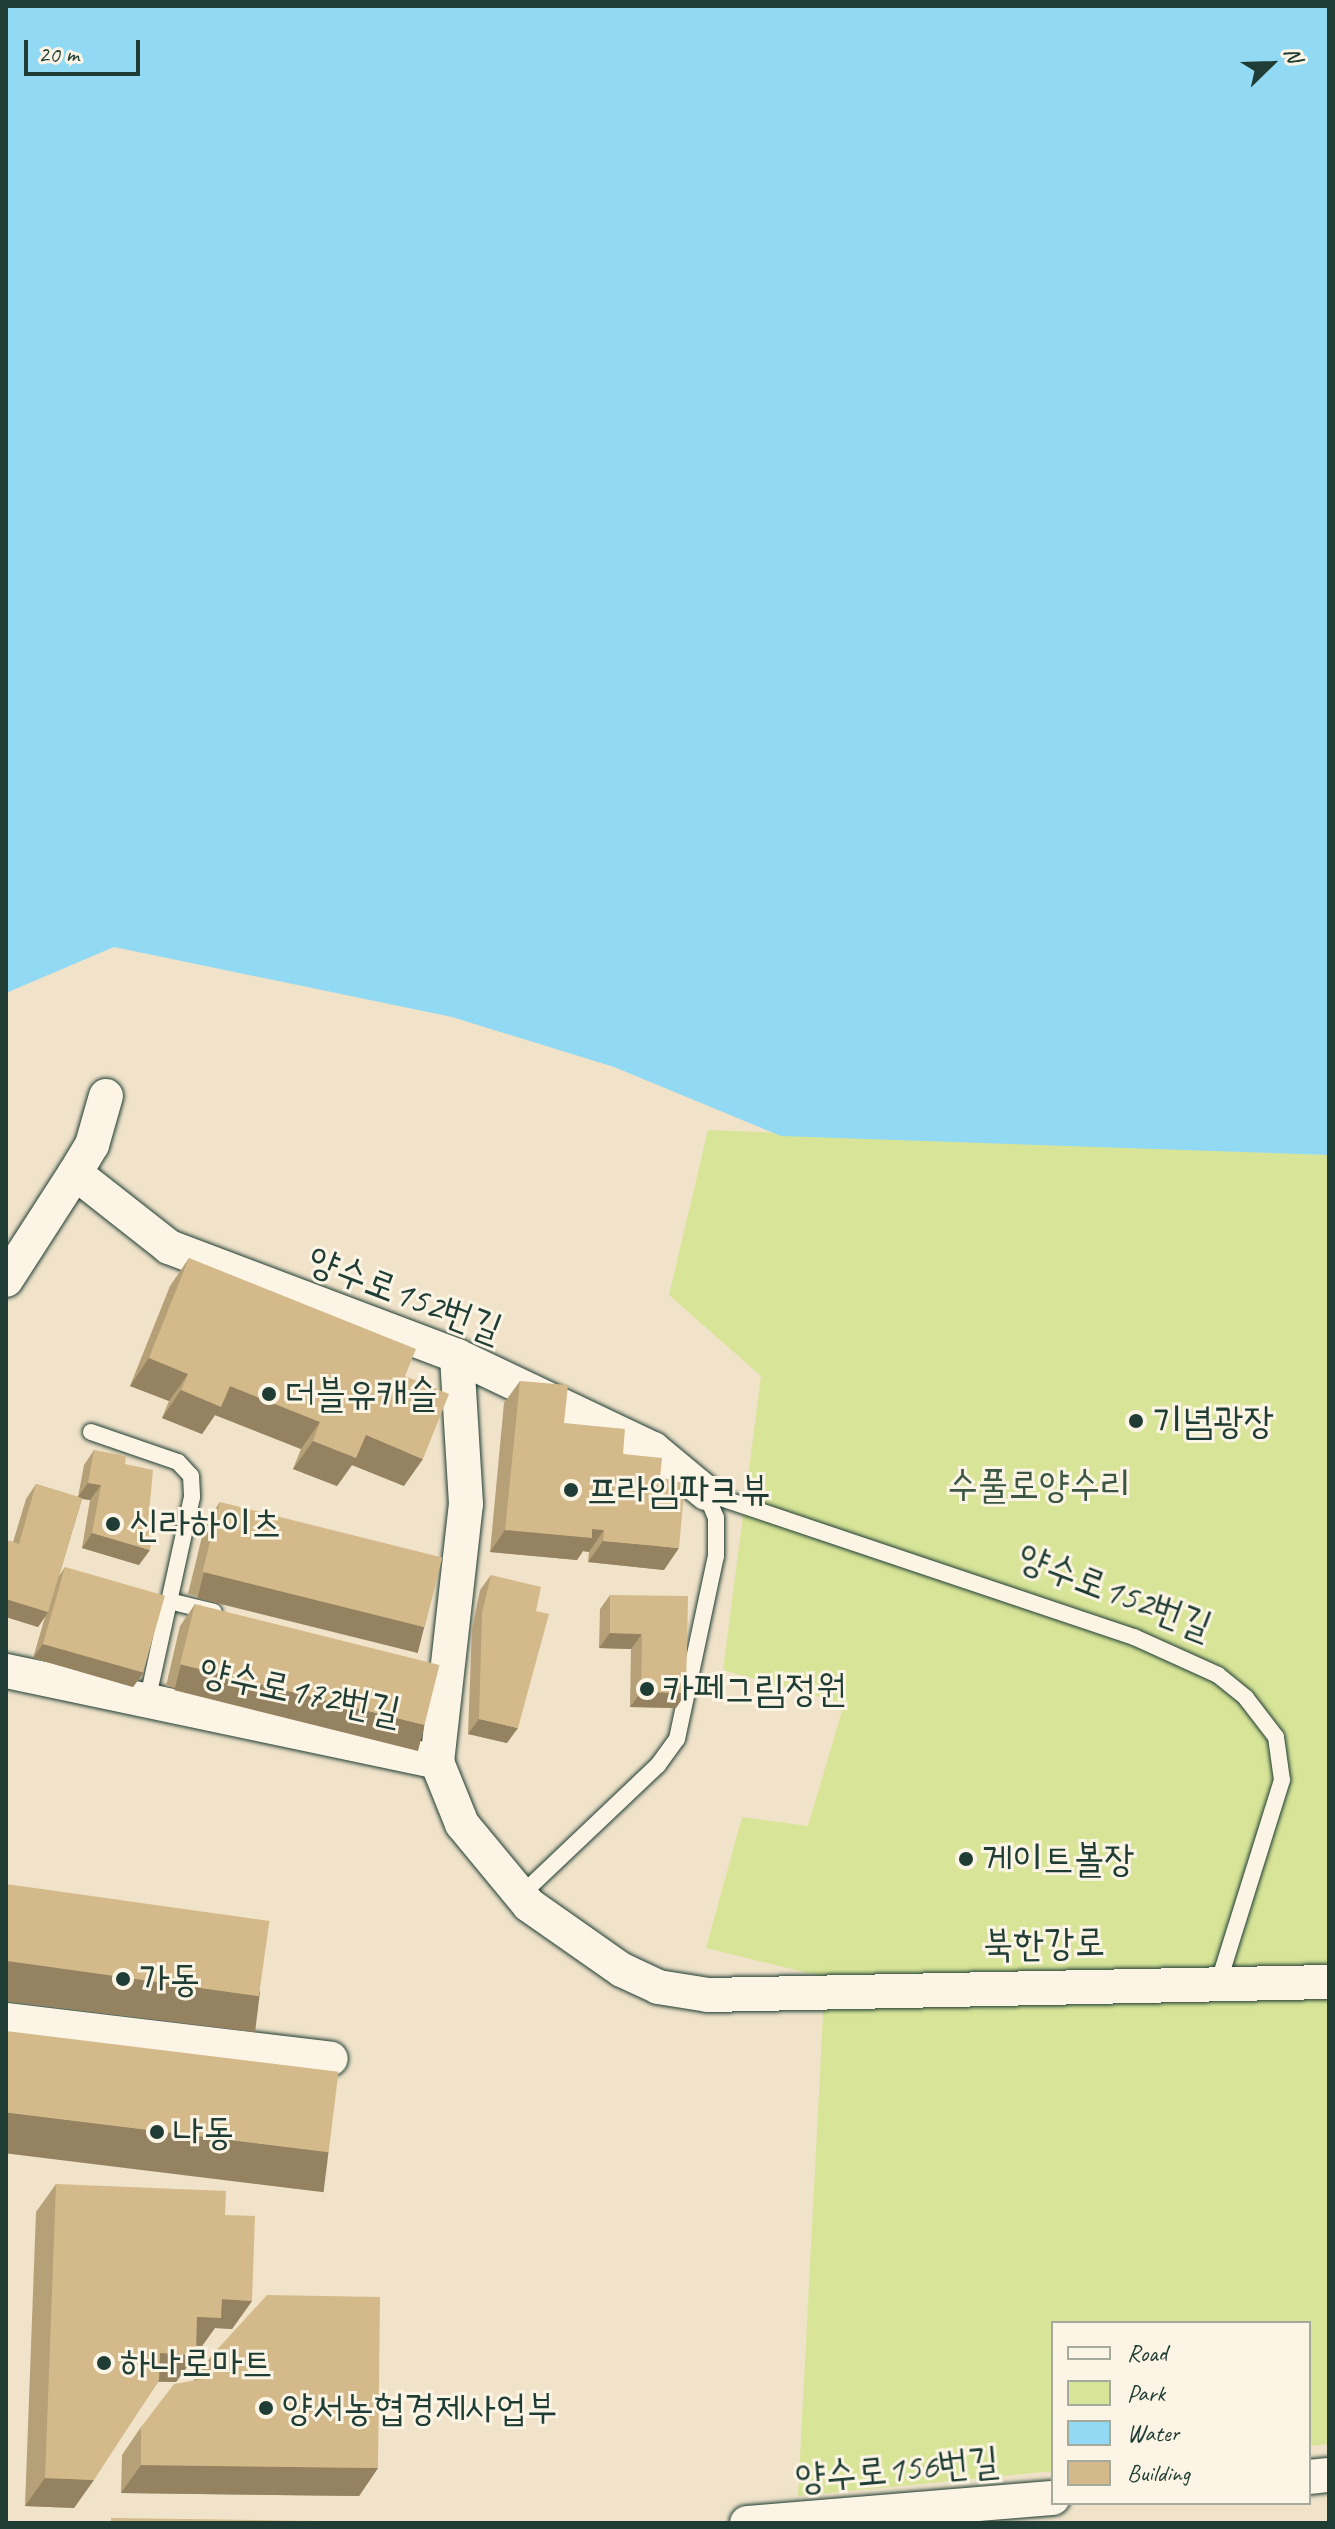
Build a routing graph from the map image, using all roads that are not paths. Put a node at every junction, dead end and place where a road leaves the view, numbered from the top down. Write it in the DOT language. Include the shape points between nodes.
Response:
graph roads {
  1 [pos="106,1096"];
  2 [pos="75,1173"];
  3 [pos="6,1280"];
  4 [pos="457,1356"];
  5 [pos="91,1432"];
  6 [pos="706,1493"];
  7 [pos="169,1601"];
  8 [pos="231,1616"];
  9 [pos="6,1671"];
  10 [pos="147,1702"];
  11 [pos="437,1762"];
  12 [pos="521,1895"];
  13 [pos="1219,1981"];
  14 [pos="1329,1982"];
  15 [pos="761,1991"];
  16 [pos="6,2020"];
  17 [pos="331,2059"];
  18 [pos="1051,2498"];
  19 [pos="747,2523"];
  1 -- 2 [label="street" via="92,1145"];
  2 -- 3 [label="street"];
  2 -- 4 [label="street, 양수로152번길" via="169,1247"];
  4 -- 6 [label="street, 양수로152번길" via="653,1449"];
  4 -- 11 [label="street, 양수로172번길" via="466,1504 440,1668"];
  5 -- 7 [label="lane, 양수로172번길" via="189,1471 192,1497"];
  6 -- 12 [label="lane" via="716,1518 716,1556 677,1739 658,1765"];
  6 -- 13 [label="lane, 양수로152번길" via="1134,1637 1218,1675 1246,1698 1276,1737 1282,1780"];
  7 -- 8 [label="lane, 양수로172번길"];
  7 -- 10 [label="lane, 양수로172번길"];
  9 -- 10 [label="street, 양수로172번길"];
  10 -- 11 [label="street, 양수로172번길"];
  11 -- 12 [label="street, 양수로172번길" via="462,1824"];
  12 -- 15 [label="street, 양수로172번길" via="622,1970 658,1987 708,1995"];
  13 -- 14 [label="street, 북한강로"];
  13 -- 15 [label="street, 북한강로"];
  16 -- 17 [label="street"];
  18 -- 19 [label="street, 양수로156번길"];
}
